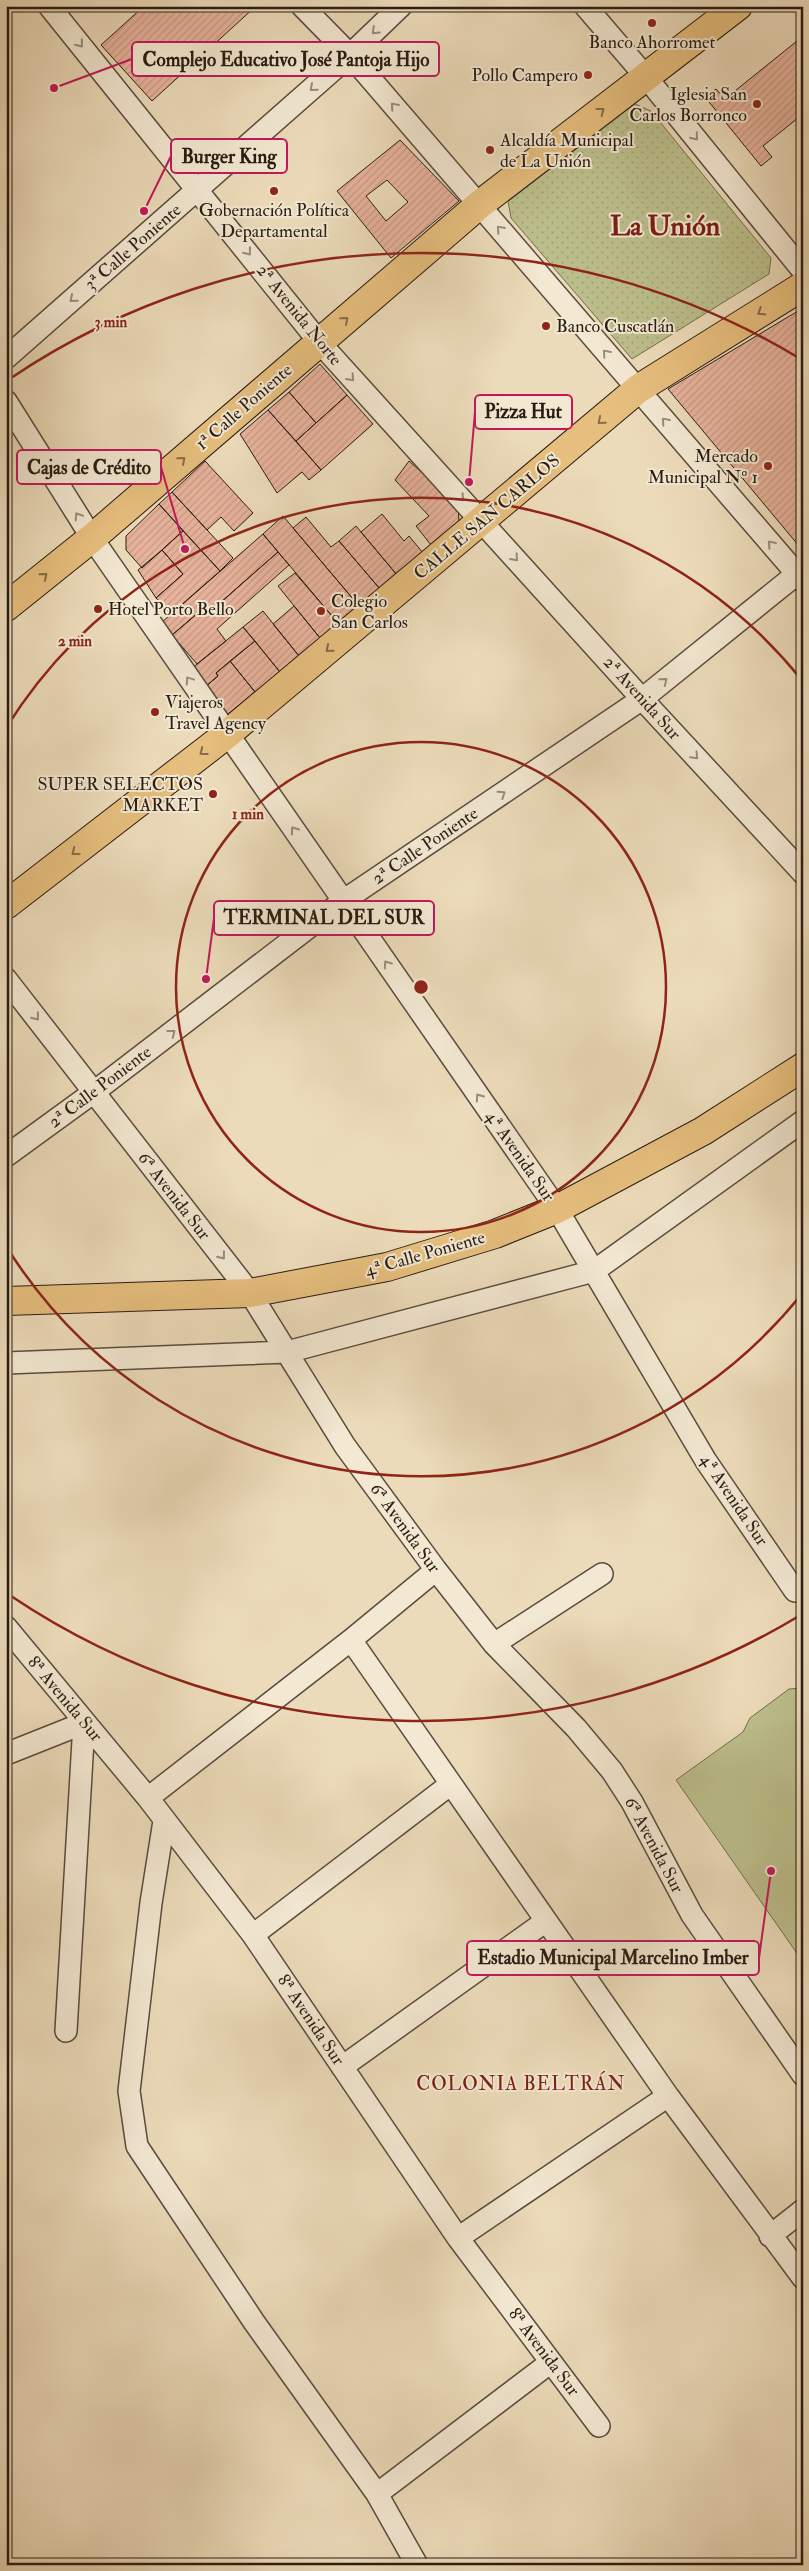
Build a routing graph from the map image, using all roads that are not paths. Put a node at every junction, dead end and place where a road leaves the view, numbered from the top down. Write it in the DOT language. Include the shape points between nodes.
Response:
graph roads {
  1 [pos="50,6"];
  2 [pos="302,6"];
  3 [pos="402,6"];
  4 [pos="585,6"];
  5 [pos="738,6"];
  6 [pos="350,55"];
  7 [pos="646,77"];
  8 [pos="198,189"];
  9 [pos="479,205"];
  10 [pos="803,271"];
  11 [pos="803,286"];
  12 [pos="320,343"];
  13 [pos="6,358"];
  14 [pos="638,390"];
  15 [pos="6,401"];
  16 [pos="482,522"];
  17 [pos="92,538"];
  18 [pos="801,574"];
  19 [pos="6,607"];
  20 [pos="642,699"];
  21 [pos="226,735"];
  22 [pos="803,873"];
  23 [pos="343,901"];
  24 [pos="6,905"];
  25 [pos="6,979"];
  26 [pos="803,1067"];
  27 [pos="94,1092"];
  28 [pos="803,1121"];
  29 [pos="6,1156"];
  30 [pos="557,1209"];
  31 [pos="594,1271"];
  32 [pos="250,1293"];
  33 [pos="6,1301"];
  34 [pos="287,1352"];
  35 [pos="6,1363"];
  36 [pos="436,1570"];
  37 [pos="602,1574"];
  38 [pos="795,1591"];
  39 [pos="6,1627"];
  40 [pos="351,1640"];
  41 [pos="494,1644"];
  42 [pos="84,1723"];
  43 [pos="6,1754"];
  44 [pos="451,1784"];
  45 [pos="148,1798"];
  46 [pos="164,1820"];
  47 [pos="546,1921"];
  48 [pos="254,1935"];
  49 [pos="66,2031"];
  50 [pos="342,2067"];
  51 [pos="803,2075"];
  52 [pos="668,2096"];
  53 [pos="803,2210"];
  54 [pos="770,2236"];
  55 [pos="458,2238"];
  56 [pos="803,2278"];
  57 [pos="551,2362"];
  58 [pos="599,2426"];
  59 [pos="376,2494"];
  60 [pos="417,2565"];
  1 -- 8 [label="street, 2ª Avenida Norte, one-way"];
  2 -- 6 [label="street"];
  3 -- 6 [label="street, 3ª Calle Poniente, one-way"];
  4 -- 7 [label="street"];
  5 -- 7 [label="main road, 1ª Calle Poniente"];
  6 -- 8 [label="street, 3ª Calle Poniente, one-way"];
  9 -- 6 [label="street, one-way"];
  9 -- 7 [label="main road, 1ª Calle Poniente, one-way"];
  7 -- 10 [label="street, one-way"];
  8 -- 12 [label="street, 2ª Avenida Norte, one-way"];
  8 -- 13 [label="street, 3ª Calle Poniente, one-way"];
  12 -- 9 [label="main road, 1ª Calle Poniente, one-way"];
  14 -- 9 [label="street, one-way"];
  11 -- 14 [label="main road, CALLE SAN CARLOS, one-way"];
  12 -- 16 [label="street, 2ª Avenida Norte, one-way"];
  17 -- 12 [label="main road, 1ª Calle Poniente, one-way"];
  14 -- 16 [label="main road, CALLE SAN CARLOS, one-way"];
  18 -- 14 [label="street, one-way"];
  17 -- 15 [label="street, 4ª Avenida Sur, one-way"];
  16 -- 20 [label="street, 2ª Avenida Sur, one-way"];
  16 -- 21 [label="main road, CALLE SAN CARLOS, one-way"];
  19 -- 17 [label="main road, 1ª Calle Poniente, one-way"];
  21 -- 17 [label="street, 4ª Avenida Sur, one-way"];
  20 -- 18 [label="street, 2ª Calle Poniente, one-way"];
  20 -- 22 [label="street, 2ª Avenida Sur, one-way"];
  23 -- 20 [label="street, 2ª Calle Poniente, one-way"];
  23 -- 21 [label="street, 4ª Avenida Sur, one-way"];
  21 -- 24 [label="main road, CALLE SAN CARLOS, one-way"];
  27 -- 23 [label="street, 2ª Calle Poniente, one-way"];
  30 -- 23 [label="street, 4ª Avenida Sur, one-way"];
  25 -- 27 [label="street, 6ª Avenida Sur, one-way"];
  26 -- 30 [label="main road, 4ª Calle Poniente" via="703,1131"];
  27 -- 29 [label="street, 2ª Calle Poniente"];
  27 -- 32 [label="street, 6ª Avenida Sur, one-way"];
  28 -- 31 [label="street"];
  30 -- 31 [label="street, 4ª Avenida Sur"];
  30 -- 32 [label="main road, 4ª Calle Poniente" via="495,1234 387,1267"];
  31 -- 34 [label="street"];
  31 -- 38 [label="street, 4ª Avenida Sur" via="706,1461"];
  32 -- 33 [label="main road, 4ª Calle Poniente"];
  32 -- 34 [label="street, 6ª Avenida Sur"];
  34 -- 35 [label="street"];
  34 -- 36 [label="street, 6ª Avenida Sur" via="345,1446"];
  36 -- 40 [label="street"];
  36 -- 41 [label="street, 6ª Avenida Sur"];
  37 -- 41 [label="street"];
  39 -- 42 [label="street, 8ª Avenida Sur"];
  40 -- 44 [label="street"];
  40 -- 45 [label="street"];
  41 -- 51 [label="street, 6ª Avenida Sur" via="612,1770 692,1915"];
  42 -- 43 [label="street"];
  42 -- 45 [label="street, 8ª Avenida Sur"];
  42 -- 49 [label="street"];
  44 -- 47 [label="street"];
  44 -- 48 [label="street"];
  45 -- 46 [label="street, 8ª Avenida Sur"];
  46 -- 48 [label="street, 8ª Avenida Sur"];
  46 -- 59 [label="street" via="129,2091 137,2146 254,2322"];
  47 -- 50 [label="street"];
  47 -- 52 [label="street"];
  48 -- 50 [label="street, 8ª Avenida Sur"];
  50 -- 55 [label="street, 8ª Avenida Sur"];
  52 -- 54 [label="street"];
  52 -- 55 [label="street"];
  53 -- 54 [label="street"];
  54 -- 56 [label="street"];
  55 -- 57 [label="street, 8ª Avenida Sur"];
  57 -- 58 [label="street, 8ª Avenida Sur"];
  57 -- 59 [label="street"];
  59 -- 60 [label="street"];
}
